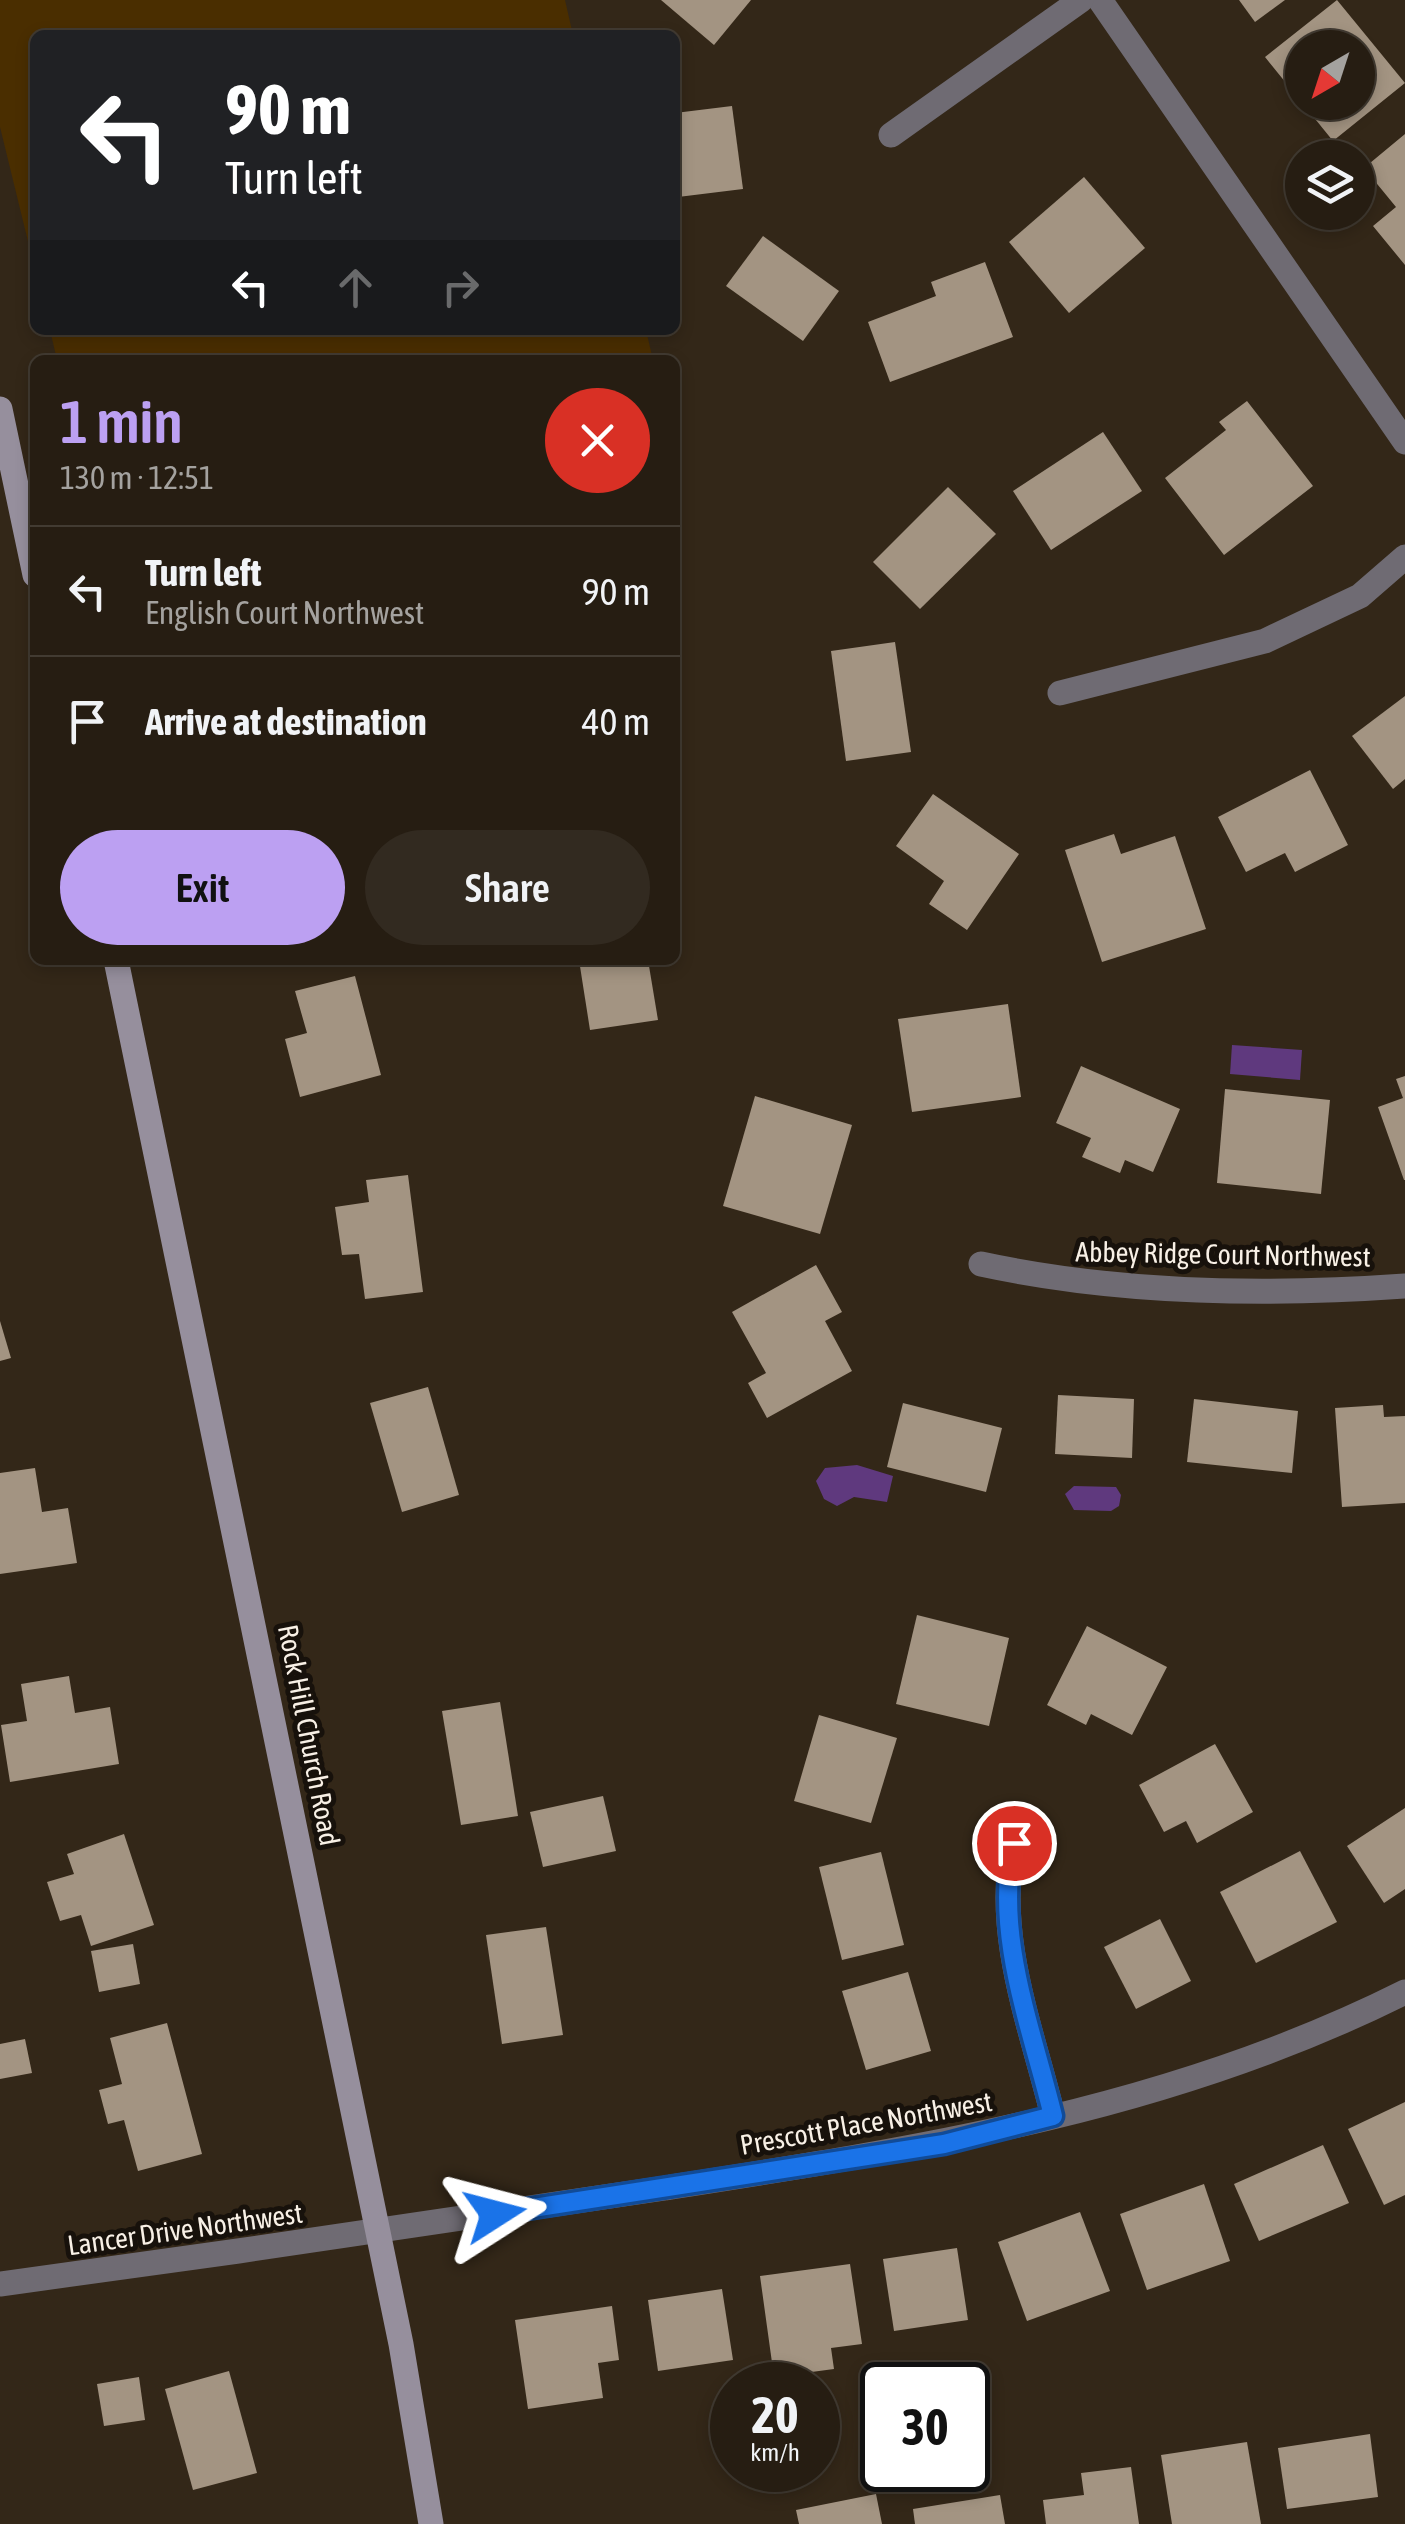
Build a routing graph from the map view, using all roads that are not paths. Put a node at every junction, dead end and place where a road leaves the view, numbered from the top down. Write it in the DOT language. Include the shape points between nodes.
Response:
graph roads {
  1 [pos="1081,0"];
  2 [pos="1100,0"];
  3 [pos="891,136"];
  4 [pos="0,409"];
  5 [pos="1405,442"];
  6 [pos="30,552"];
  7 [pos="1405,557"];
  8 [pos="1060,693"];
  9 [pos="117,965"];
  10 [pos="981,1264"];
  11 [pos="1405,1286"];
  12 [pos="1014,1843"];
  13 [pos="1405,1992"];
  14 [pos="1053,2116"];
  15 [pos="377,2232"];
  16 [pos="0,2284"];
  17 [pos="431,2524"];
  1 -- 3 [label="street"];
  2 -- 5 [label="street"];
  4 -- 6 [label="street"];
  7 -- 8 [label="street" via="1360,596 1265,641"];
  9 -- 15 [label="street, Rock Hill Church Road"];
  10 -- 11 [label="street, Abbey Ridge Court Northwest" via="1062,1282 1147,1288 1326,1292"];
  12 -- 14 [label="street" via="1005,1880 1008,1924"];
  13 -- 14 [label="street, Prescott Place Northwest" via="1236,2065"];
  14 -- 15 [label="street, Prescott Place Northwest" via="944,2144"];
  15 -- 16 [label="street, Lancer Drive Northwest"];
  15 -- 17 [label="street, Rock Hill Church Road"];
}
